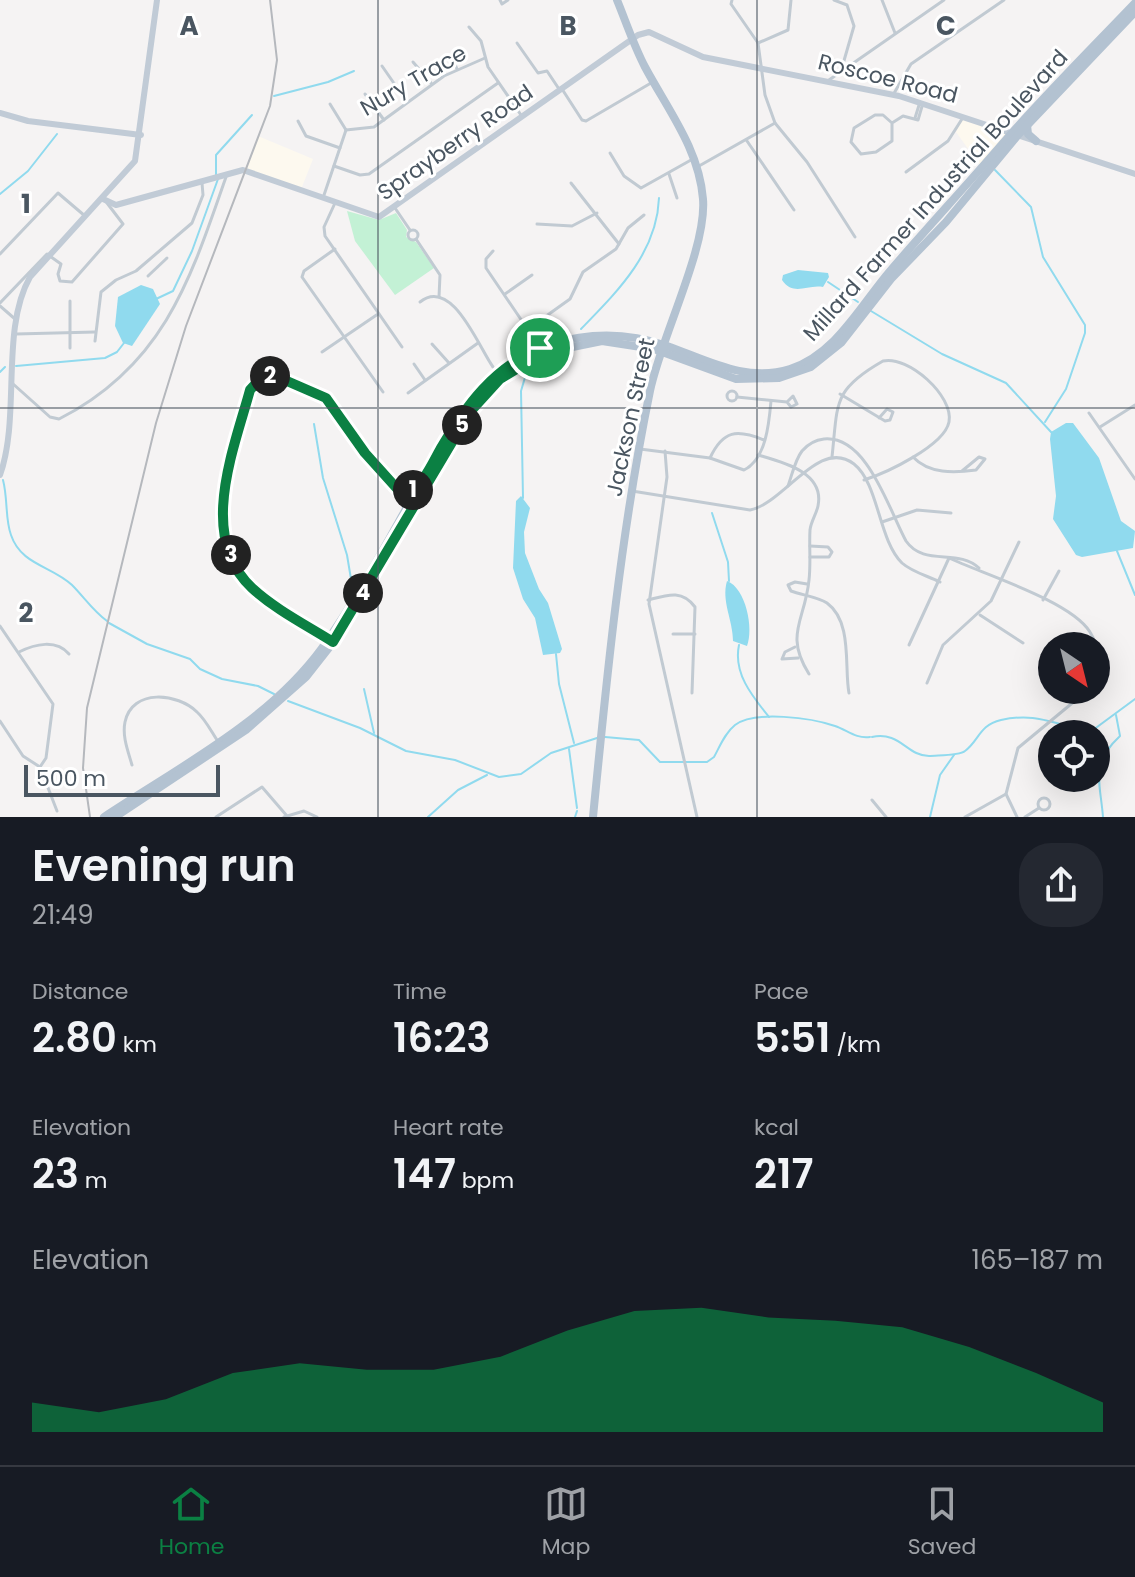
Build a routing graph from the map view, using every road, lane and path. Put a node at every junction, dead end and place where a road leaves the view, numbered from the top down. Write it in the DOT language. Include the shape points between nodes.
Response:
graph roads {
  1 [pos="157,0"];
  2 [pos="500,0"];
  3 [pos="508,0"];
  4 [pos="617,0"];
  5 [pos="791,0"];
  6 [pos="834,0"];
  7 [pos="853,0"];
  8 [pos="882,0"];
  9 [pos="944,0"];
  10 [pos="1004,0"];
  11 [pos="731,1"];
  12 [pos="1135,3"];
  13 [pos="847,5"];
  14 [pos="1135,12"];
  15 [pos="469,27"];
  16 [pos="788,30"];
  17 [pos="895,33"];
  18 [pos="794,35"];
  19 [pos="633,39"];
  20 [pos="517,43"];
  21 [pos="758,43"];
  22 [pos="451,55"];
  23 [pos="485,58"];
  24 [pos="413,62"];
  25 [pos="382,66"];
  26 [pos="457,69"];
  27 [pos="761,69"];
  28 [pos="841,71"];
  29 [pos="653,81"];
  30 [pos="828,81"];
  31 [pos="498,83"];
  32 [pos="432,85"];
  33 [pos="561,90"];
  34 [pos="365,94"];
  35 [pos="893,95"];
  36 [pos="407,102"];
  37 [pos="921,103"];
  38 [pos="330,104"];
  39 [pos="0,113"];
  40 [pos="964,115"];
  41 [pos="522,117"];
  42 [pos="384,120"];
  43 [pos="298,121"];
  44 [pos="775,123"];
  45 [pos="892,123"];
  46 [pos="1027,125"];
  47 [pos="999,128"];
  48 [pos="346,130"];
  49 [pos="1015,134"];
  50 [pos="141,135"];
  51 [pos="747,141"];
  52 [pos="1036,141"];
  53 [pos="1004,142"];
  54 [pos="340,148"];
  55 [pos="610,153"];
  56 [pos="695,163"];
  57 [pos="334,166"];
  58 [pos="906,172"];
  59 [pos="226,174"];
  60 [pos="669,174"];
  61 [pos="1135,174"];
  62 [pos="201,181"];
  63 [pos="571,183"];
  64 [pos="677,198"];
  65 [pos="322,199"];
  66 [pos="105,201"];
  67 [pos="335,203"];
  68 [pos="395,208"];
  69 [pos="794,210"];
  70 [pos="597,213"];
  71 [pos="644,215"];
  72 [pos="85,216"];
  73 [pos="537,224"];
  74 [pos="855,237"];
  75 [pos="619,244"];
  76 [pos="335,249"];
  77 [pos="493,251"];
  78 [pos="0,254"];
  79 [pos="51,254"];
  80 [pos="150,258"];
  81 [pos="167,258"];
  82 [pos="158,266"];
  83 [pos="532,275"];
  84 [pos="148,276"];
  85 [pos="505,294"];
  86 [pos="439,297"];
  87 [pos="70,301"];
  88 [pos="420,302"];
  89 [pos="0,304"];
  90 [pos="378,314"];
  91 [pos="77,315"];
  92 [pos="69,316"];
  93 [pos="15,319"];
  94 [pos="528,329"];
  95 [pos="95,332"];
  96 [pos="69,333"];
  97 [pos="666,333"];
  98 [pos="12,334"];
  99 [pos="344,337"];
  100 [pos="95,341"];
  101 [pos="478,343"];
  102 [pos="646,343"];
  103 [pos="432,344"];
  104 [pos="402,347"];
  105 [pos="70,348"];
  106 [pos="661,348"];
  107 [pos="542,350"];
  108 [pos="322,352"];
  109 [pos="675,353"];
  110 [pos="449,363"];
  111 [pos="414,364"];
  112 [pos="507,366"];
  113 [pos="656,366"];
  114 [pos="493,367"];
  115 [pos="492,378"];
  116 [pos="425,380"];
  117 [pos="9,381"];
  118 [pos="383,392"];
  119 [pos="408,393"];
  120 [pos="840,394"];
  121 [pos="737,397"];
  122 [pos="771,401"];
  123 [pos="787,402"];
  124 [pos="1135,405"];
  125 [pos="1089,413"];
  126 [pos="879,418"];
  127 [pos="1100,427"];
  128 [pos="764,440"];
  129 [pos="834,440"];
  130 [pos="640,449"];
  131 [pos="665,451"];
  132 [pos="758,455"];
  133 [pos="832,457"];
  134 [pos="913,457"];
  135 [pos="710,458"];
  136 [pos="795,468"];
  137 [pos="1133,470"];
  138 [pos="962,471"];
  139 [pos="805,474"];
  140 [pos="0,475"];
  141 [pos="874,477"];
  142 [pos="1135,479"];
  143 [pos="423,480"];
  144 [pos="864,480"];
  145 [pos="786,489"];
  146 [pos="632,491"];
  147 [pos="401,493"];
  148 [pos="664,497"];
  149 [pos="412,505"];
  150 [pos="951,513"];
  151 [pos="893,517"];
  152 [pos="882,522"];
  153 [pos="1019,542"];
  154 [pos="810,546"];
  155 [pos="810,557"];
  156 [pos="949,558"];
  157 [pos="1059,571"];
  158 [pos="1002,580"];
  159 [pos="940,582"];
  160 [pos="808,584"];
  161 [pos="806,596"];
  162 [pos="648,600"];
  163 [pos="1043,600"];
  164 [pos="980,615"];
  165 [pos="0,626"];
  166 [pos="1091,632"];
  167 [pos="673,634"];
  168 [pos="695,634"];
  169 [pos="331,641"];
  170 [pos="1023,643"];
  171 [pos="909,645"];
  172 [pos="795,647"];
  173 [pos="19,652"];
  174 [pos="69,654"];
  175 [pos="799,657"];
  176 [pos="809,674"];
  177 [pos="927,683"];
  178 [pos="692,693"];
  179 [pos="849,693"];
  180 [pos="1075,704"];
  181 [pos="0,721"];
  182 [pos="219,744"];
  183 [pos="132,765"];
  184 [pos="40,767"];
  185 [pos="1006,794"];
  186 [pos="872,800"];
  187 [pos="1039,808"];
  188 [pos="57,811"];
  189 [pos="285,816"];
  190 [pos="104,817"];
  191 [pos="115,817"];
  192 [pos="216,817"];
  193 [pos="317,817"];
  194 [pos="593,817"];
  195 [pos="697,817"];
  196 [pos="886,817"];
  197 [pos="965,817"];
  198 [pos="1017,817"];
  199 [pos="1025,817"];
  1 -- 50 [label="street"];
  2 -- 3 [label="street"];
  4 -- 19 [label="main road, Jackson Street"];
  5 -- 16 [label="street"];
  6 -- 13 [label="street"];
  7 -- 13 [label="street"];
  8 -- 17 [label="street"];
  9 -- 17 [label="street"];
  10 -- 35 [label="street" via="911,64"];
  11 -- 21 [label="street"];
  12 -- 49 [label="main road, Millard Farmer Industrial Boulevard"];
  13 -- 28 [label="street" via="854,26"];
  14 -- 46 [label="main road, Millard Farmer Industrial Boulevard"];
  15 -- 23 [label="street" via="481,41"];
  16 -- 18 [label="street"];
  16 -- 21 [label="street"];
  17 -- 28 [label="street"];
  19 -- 27 [label="street, Roscoe Road" via="651,32 703,57"];
  19 -- 29 [label="main road, Jackson Street"];
  19 -- 33 [label="street, Sprayberry Road"];
  20 -- 33 [label="street" via="538,73 547,71"];
  21 -- 27 [label="street"];
  22 -- 26 [label="street"];
  23 -- 26 [label="street, Nury Trace"];
  23 -- 31 [label="street"];
  24 -- 32 [label="street"];
  25 -- 36 [label="street"];
  26 -- 32 [label="street, Nury Trace"];
  27 -- 30 [label="street, Roscoe Road"];
  27 -- 44 [label="street"];
  28 -- 30 [label="street"];
  29 -- 33 [label="street" via="586,121"];
  29 -- 56 [label="main road, Jackson Street"];
  30 -- 35 [label="street, Roscoe Road"];
  31 -- 41 [label="street"];
  31 -- 57 [label="street" via="369,174"];
  32 -- 36 [label="street, Nury Trace"];
  33 -- 41 [label="street, Sprayberry Road"];
  34 -- 42 [label="street"];
  35 -- 37 [label="street, Roscoe Road"];
  36 -- 42 [label="street, Nury Trace"];
  37 -- 40 [label="street, Roscoe Road"];
  37 -- 45 [label="street" via="916,119 903,116"];
  38 -- 48 [label="street"];
  39 -- 50 [label="street" via="37,123"];
  40 -- 47 [label="street, Roscoe Road"];
  40 -- 58 [label="street" via="948,141"];
  41 -- 68 [label="street, Sprayberry Road"];
  42 -- 48 [label="street, Nury Trace" via="368,129"];
  43 -- 54 [label="street" via="306,136"];
  44 -- 51 [label="street"];
  44 -- 74 [label="street"];
  45 -- 45 [label="street" via="892,141 868,154 851,142 854,128 879,113"];
  46 -- 49 [label="main road, Millard Farmer Industrial Boulevard"];
  46 -- 52 [label="main road"];
  47 -- 49 [label="street, Roscoe Road"];
  47 -- 53 [label="main road"];
  48 -- 54 [label="street, Nury Trace"];
  49 -- 52 [label="street, Roscoe Road"];
  49 -- 53 [label="main road, Millard Farmer Industrial Boulevard"];
  49 -- 109 [label="main road, Millard Farmer Industrial Boulevard" via="946,222 891,279 841,343 817,363 785,377 751,380 726,376"];
  50 -- 66 [label="street" via="135,161"];
  51 -- 56 [label="street"];
  51 -- 69 [label="street"];
  52 -- 61 [label="street, Roscoe Road"];
  53 -- 109 [label="main road, Millard Farmer Industrial Boulevard" via="838,337 815,357 784,371 751,374"];
  54 -- 57 [label="street, Nury Trace"];
  55 -- 60 [label="street" via="624,176 641,188"];
  56 -- 60 [label="street"];
  56 -- 97 [label="main road, Jackson Street" via="702,221"];
  57 -- 65 [label="street, Nury Trace"];
  59 -- 62 [label="street, Sprayberry Road"];
  59 -- 65 [label="street, Sprayberry Road" via="247,171"];
  59 -- 117 [label="street" via="177,306 132,368 54,420"];
  60 -- 64 [label="street"];
  62 -- 66 [label="street, Sprayberry Road" via="124,203"];
  62 -- 80 [label="street" via="203,195 192,223"];
  63 -- 70 [label="street"];
  65 -- 67 [label="street, Sprayberry Road"];
  66 -- 72 [label="street"];
  66 -- 79 [label="street" via="123,221 119,230 66,284 59,279 61,266"];
  67 -- 68 [label="street, Sprayberry Road" via="377,217"];
  67 -- 76 [label="street" via="324,229"];
  68 -- 86 [label="street" via="410,230 409,238 416,239 440,275"];
  70 -- 73 [label="street" via="575,225"];
  70 -- 75 [label="street"];
  71 -- 75 [label="street"];
  72 -- 78 [label="street" via="58,193"];
  72 -- 79 [label="street"];
  75 -- 94 [label="street" via="583,272 570,299"];
  76 -- 90 [label="street"];
  76 -- 99 [label="street" via="304,271"];
  77 -- 85 [label="street" via="486,266"];
  79 -- 89 [label="street" via="34,265"];
  79 -- 93 [label="street" via="24,285"];
  80 -- 82 [label="street"];
  80 -- 95 [label="street" via="101,292"];
  81 -- 82 [label="street"];
  82 -- 84 [label="street"];
  83 -- 85 [label="street"];
  85 -- 94 [label="street"];
  86 -- 88 [label="street"];
  86 -- 101 [label="street" via="462,315"];
  87 -- 92 [label="street"];
  89 -- 93 [label="street"];
  90 -- 99 [label="street"];
  90 -- 104 [label="street"];
  91 -- 92 [label="street"];
  92 -- 96 [label="street"];
  93 -- 98 [label="street"];
  94 -- 107 [label="street"];
  95 -- 96 [label="street"];
  95 -- 100 [label="street"];
  96 -- 98 [label="street"];
  96 -- 105 [label="street"];
  97 -- 102 [label="main road"];
  97 -- 106 [label="main road, Jackson Street"];
  97 -- 109 [label="main road"];
  98 -- 117 [label="street"];
  99 -- 108 [label="street"];
  99 -- 118 [label="street"];
  101 -- 110 [label="street"];
  101 -- 114 [label="street"];
  102 -- 106 [label="main road, Millard Farmer Industrial Boulevard"];
  102 -- 107 [label="main road, Millard Farmer Industrial Boulevard" via="595,341"];
  102 -- 113 [label="main road"];
  103 -- 110 [label="street"];
  106 -- 109 [label="main road, Millard Farmer Industrial Boulevard"];
  106 -- 113 [label="main road, Jackson Street"];
  107 -- 112 [label="main road, Millard Farmer Industrial Boulevard"];
  107 -- 149 [label="main road, Millard Farmer Industrial Boulevard" via="477,403"];
  109 -- 113 [label="main road"];
  110 -- 116 [label="street"];
  111 -- 116 [label="street"];
  112 -- 114 [label="street"];
  112 -- 115 [label="main road, Millard Farmer Industrial Boulevard"];
  113 -- 130 [label="main road, Jackson Street"];
  114 -- 115 [label="street"];
  115 -- 143 [label="main road, Millard Farmer Industrial Boulevard" via="467,406"];
  116 -- 119 [label="street"];
  117 -- 140 [label="street"];
  120 -- 126 [label="street"];
  120 -- 129 [label="street"];
  120 -- 134 [label="street" via="883,361 906,363 920,372 946,407 949,422"];
  121 -- 122 [label="street"];
  122 -- 123 [label="street"];
  122 -- 128 [label="street"];
  124 -- 127 [label="street"];
  125 -- 127 [label="street"];
  127 -- 137 [label="street"];
  128 -- 132 [label="street"];
  128 -- 135 [label="street" via="728,434"];
  129 -- 133 [label="street"];
  129 -- 136 [label="street" via="812,442"];
  129 -- 141 [label="street" via="856,450"];
  130 -- 131 [label="street"];
  130 -- 146 [label="main road, Jackson Street"];
  131 -- 135 [label="street"];
  131 -- 148 [label="street"];
  132 -- 135 [label="street" via="744,470"];
  132 -- 136 [label="street"];
  133 -- 139 [label="street" via="817,461"];
  133 -- 144 [label="street" via="855,465"];
  134 -- 138 [label="street" via="927,469"];
  134 -- 141 [label="street"];
  136 -- 139 [label="street"];
  136 -- 145 [label="street"];
  137 -- 142 [label="street"];
  138 -- 138 [label="street" via="976,470 985,459 979,457"];
  139 -- 145 [label="street"];
  139 -- 154 [label="street" via="819,499"];
  141 -- 144 [label="street"];
  141 -- 151 [label="street"];
  143 -- 147 [label="main road" via="412,492"];
  143 -- 149 [label="main road, Millard Farmer Industrial Boulevard"];
  144 -- 152 [label="street"];
  145 -- 148 [label="street" via="750,510"];
  146 -- 148 [label="street"];
  146 -- 194 [label="main road, Jackson Street"];
  147 -- 149 [label="street"];
  147 -- 169 [label="street" via="326,398 273,376 254,384 226,486 225,539 252,587"];
  148 -- 162 [label="street"];
  149 -- 169 [label="main road, Millard Farmer Industrial Boulevard"];
  150 -- 151 [label="street" via="917,510"];
  151 -- 152 [label="street"];
  151 -- 156 [label="street" via="914,551"];
  152 -- 159 [label="street" via="899,559"];
  153 -- 158 [label="street"];
  154 -- 155 [label="street"];
  154 -- 155 [label="street" via="832,552 829,557"];
  155 -- 160 [label="street"];
  156 -- 158 [label="street"];
  156 -- 159 [label="street"];
  157 -- 163 [label="street"];
  158 -- 163 [label="street"];
  158 -- 164 [label="street"];
  159 -- 171 [label="street"];
  160 -- 161 [label="street"];
  160 -- 161 [label="street" via="788,585"];
  161 -- 172 [label="street"];
  161 -- 179 [label="street" via="830,605 847,642"];
  162 -- 168 [label="street" via="677,594 689,599 695,607"];
  162 -- 195 [label="street"];
  163 -- 166 [label="street" via="1075,616"];
  164 -- 170 [label="street"];
  164 -- 177 [label="street" via="943,645"];
  165 -- 173 [label="street"];
  167 -- 168 [label="street"];
  168 -- 178 [label="street"];
  169 -- 182 [label="main road, Millard Farmer Industrial Boulevard" via="281,702"];
  172 -- 175 [label="street"];
  172 -- 175 [label="street" via="782,659"];
  173 -- 174 [label="street" via="41,643"];
  173 -- 184 [label="street" via="53,704 46,758"];
  175 -- 176 [label="street"];
  180 -- 185 [label="street" via="1025,739"];
  181 -- 184 [label="street" via="23,756"];
  182 -- 183 [label="street" via="196,711 157,696 138,703 125,720"];
  182 -- 190 [label="main road, Millard Farmer Industrial Boulevard"];
  182 -- 191 [label="main road, Millard Farmer Industrial Boulevard"];
  184 -- 188 [label="street"];
  185 -- 197 [label="street"];
  185 -- 198 [label="street"];
  186 -- 196 [label="street"];
  187 -- 199 [label="street"];
  189 -- 192 [label="street" via="262,787"];
  189 -- 193 [label="street" via="304,811"];
}
